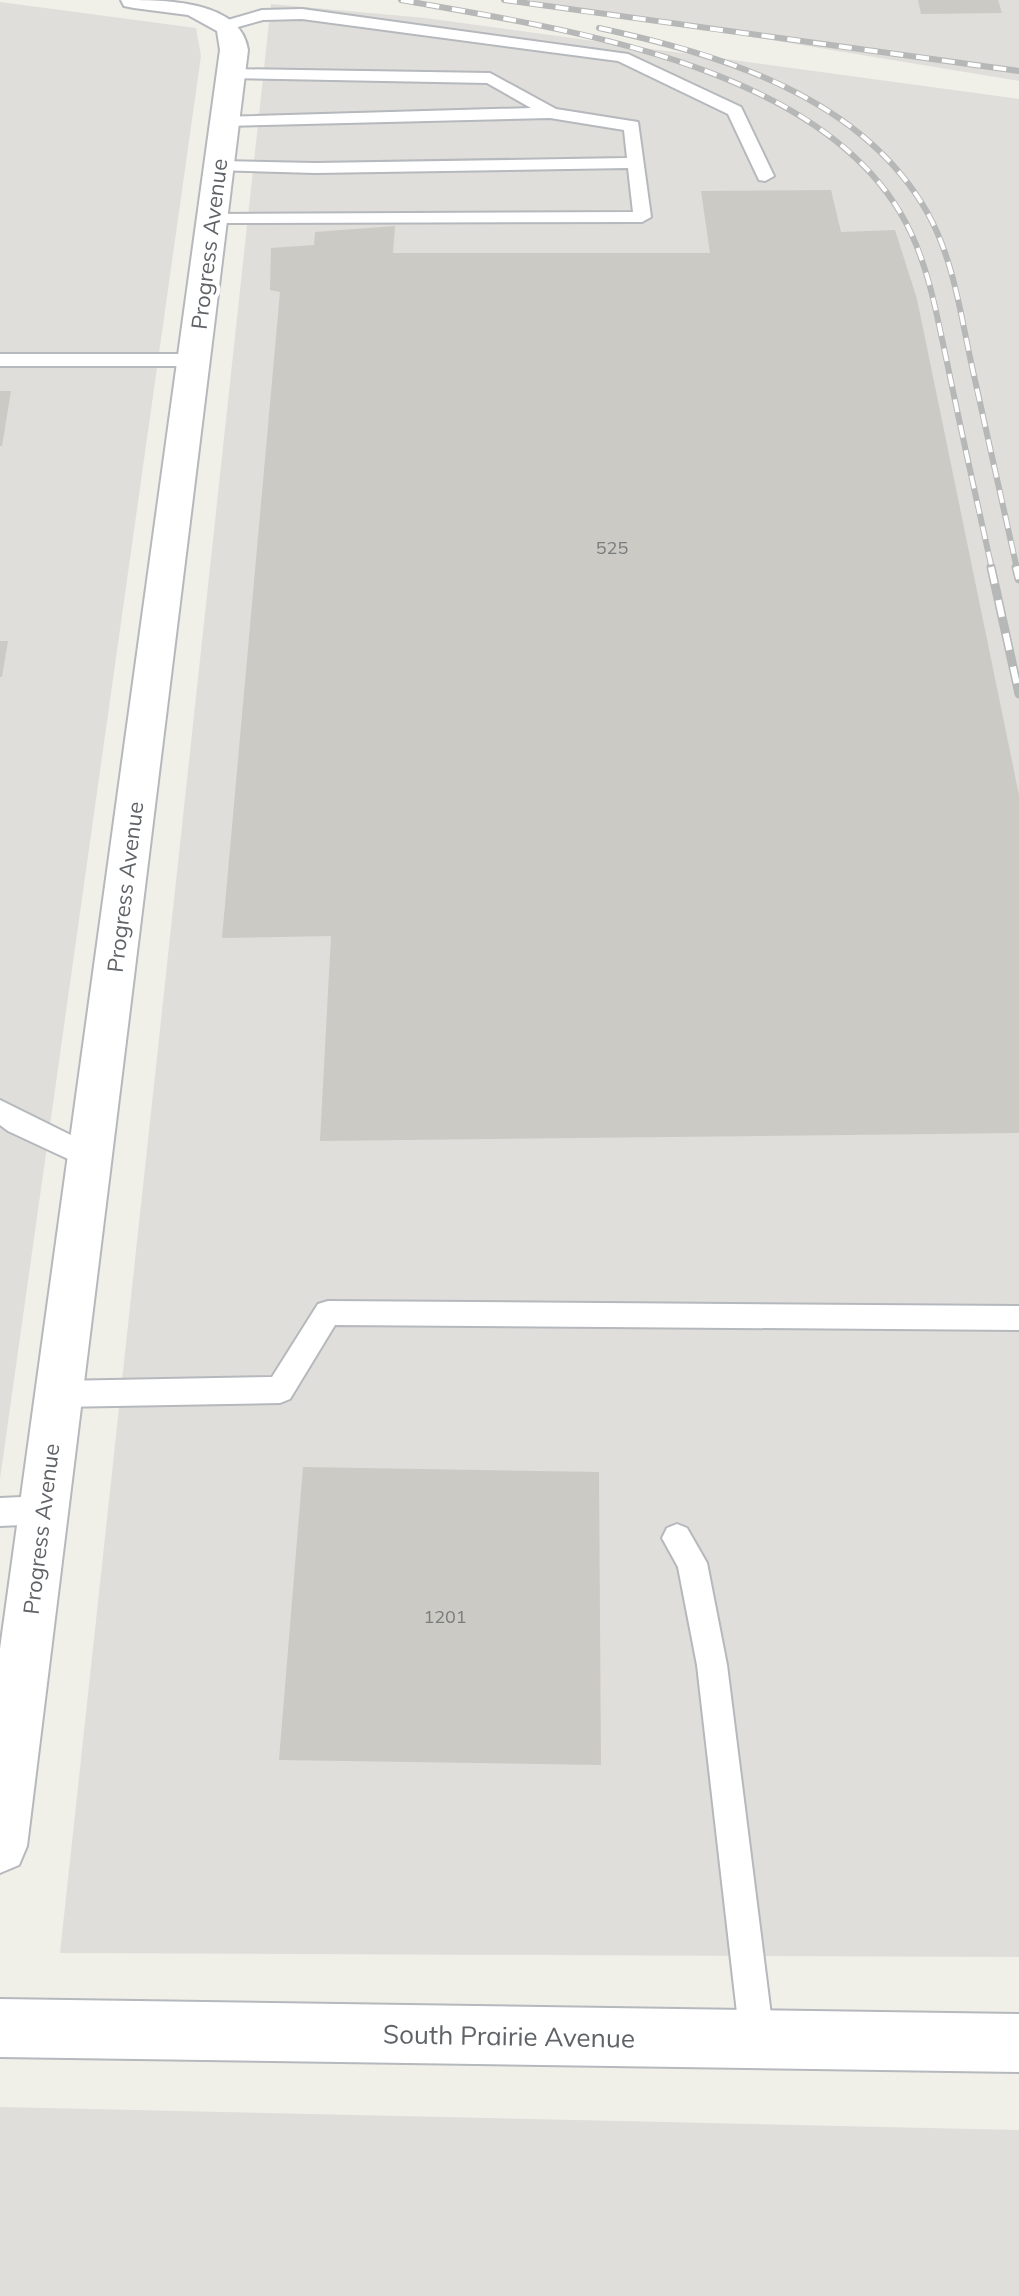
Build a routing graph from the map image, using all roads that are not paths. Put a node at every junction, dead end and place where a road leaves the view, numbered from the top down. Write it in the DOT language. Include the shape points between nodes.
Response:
graph roads {
  1 [pos="134,0"];
  2 [pos="227,25"];
  3 [pos="231,74"];
  4 [pos="551,113"];
  5 [pos="225,121"];
  6 [pos="636,163"];
  7 [pos="219,166"];
  8 [pos="765,176"];
  9 [pos="213,219"];
  10 [pos="0,360"];
  11 [pos="194,360"];
  12 [pos="0,1111"];
  13 [pos="90,1157"];
  14 [pos="1019,1318"];
  15 [pos="58,1394"];
  16 [pos="44,1510"];
  17 [pos="0,1512"];
  18 [pos="677,1538"];
  19 [pos="0,1846"];
  20 [pos="0,2028"];
  21 [pos="757,2039"];
  22 [pos="1019,2043"];
  1 -- 2 [label="street" via="190,9"];
  2 -- 3 [label="street, Progress Avenue" via="234,50"];
  2 -- 8 [label="lane" via="262,15 302,14 622,57 735,111"];
  3 -- 4 [label="lane" via="490,78"];
  3 -- 5 [label="street, Progress Avenue"];
  4 -- 5 [label="lane"];
  4 -- 6 [label="lane" via="632,126"];
  5 -- 7 [label="street, Progress Avenue"];
  6 -- 7 [label="lane"];
  6 -- 9 [label="lane" via="642,217"];
  7 -- 9 [label="street, Progress Avenue"];
  9 -- 11 [label="street, Progress Avenue"];
  10 -- 11 [label="lane"];
  11 -- 13 [label="street, Progress Avenue"];
  12 -- 13 [label="lane"];
  13 -- 15 [label="street, Progress Avenue"];
  14 -- 15 [label="lane" via="328,1313 280,1390"];
  15 -- 16 [label="street, Progress Avenue"];
  16 -- 17 [label="lane"];
  16 -- 19 [label="street, Progress Avenue"];
  18 -- 21 [label="lane" via="692,1563 712,1665"];
  20 -- 21 [label="street, South Prairie Avenue"];
  21 -- 22 [label="street, South Prairie Avenue"];
}
